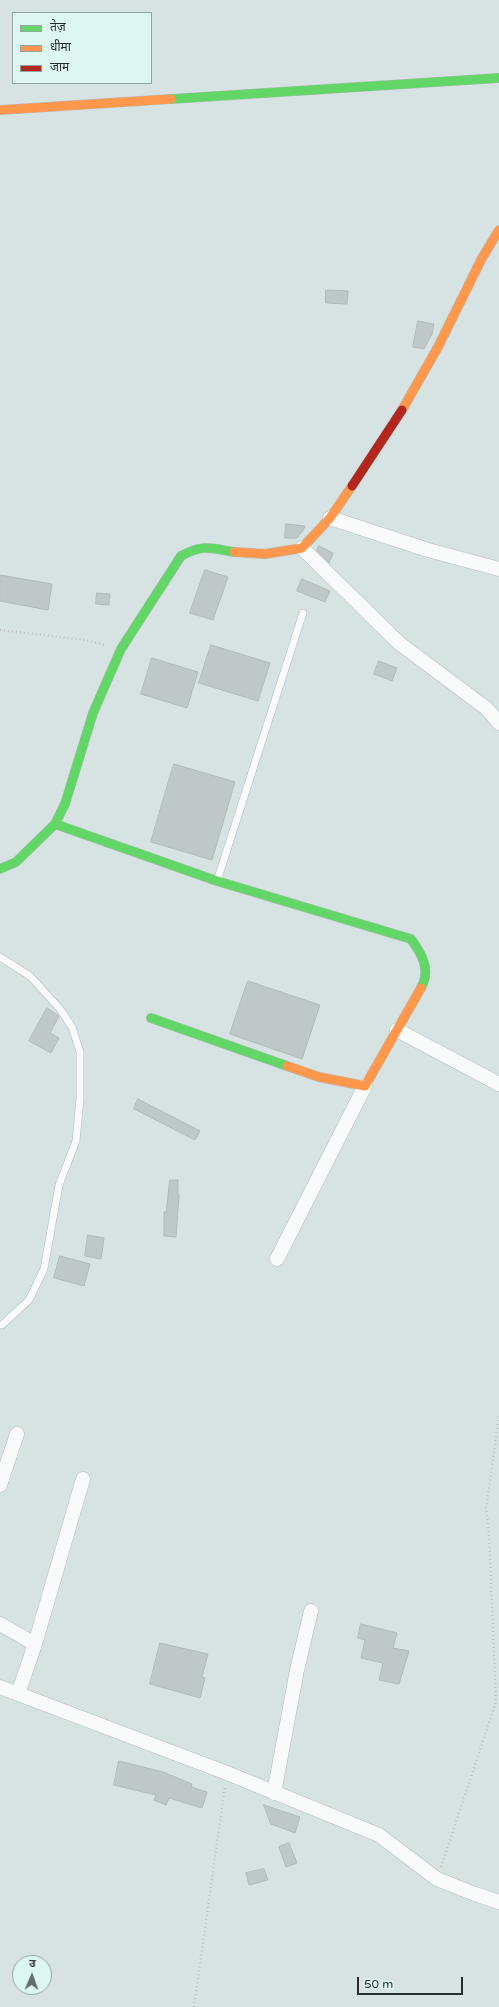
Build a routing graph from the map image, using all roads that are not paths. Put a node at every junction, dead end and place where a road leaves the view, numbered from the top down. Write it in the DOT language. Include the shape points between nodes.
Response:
graph roads {
  1 [pos="499,78"];
  2 [pos="0,110"];
  3 [pos="499,230"];
  4 [pos="330,518"];
  5 [pos="302,548"];
  6 [pos="499,569"];
  7 [pos="303,613"];
  8 [pos="499,723"];
  9 [pos="55,824"];
  10 [pos="0,869"];
  11 [pos="217,881"];
  12 [pos="0,956"];
  13 [pos="151,1018"];
  14 [pos="397,1030"];
  15 [pos="499,1084"];
  16 [pos="365,1086"];
  17 [pos="277,1259"];
  18 [pos="2,1325"];
  19 [pos="16,1434"];
  20 [pos="84,1479"];
  21 [pos="0,1485"];
  22 [pos="311,1611"];
  23 [pos="0,1624"];
  24 [pos="35,1644"];
  25 [pos="0,1687"];
  26 [pos="18,1694"];
  27 [pos="274,1793"];
  28 [pos="499,1902"];
  1 -- 2 [label="street"];
  3 -- 4 [label="street" via="482,258 438,347 393,425"];
  4 -- 5 [label="street"];
  4 -- 6 [label="street" via="428,550"];
  5 -- 8 [label="street" via="399,643 486,708"];
  5 -- 9 [label="street" via="265,554 211,548 189,550 181,556 121,649 93,713 65,804"];
  7 -- 11 [label="lane"];
  9 -- 10 [label="street" via="16,862"];
  9 -- 11 [label="street"];
  11 -- 14 [label="street" via="411,939 422,953 426,964 426,980"];
  12 -- 18 [label="lane" via="30,976 60,1009 72,1027 80,1052 80,1099 76,1141 59,1185 44,1269 29,1300"];
  13 -- 16 [label="street" via="319,1077"];
  14 -- 15 [label="street"];
  14 -- 16 [label="street"];
  16 -- 17 [label="street"];
  19 -- 21 [label="street"];
  20 -- 24 [label="street"];
  22 -- 27 [label="street"];
  23 -- 24 [label="street"];
  24 -- 26 [label="street"];
  25 -- 26 [label="street"];
  26 -- 27 [label="street"];
  27 -- 28 [label="street" via="378,1835 437,1879"];
}
